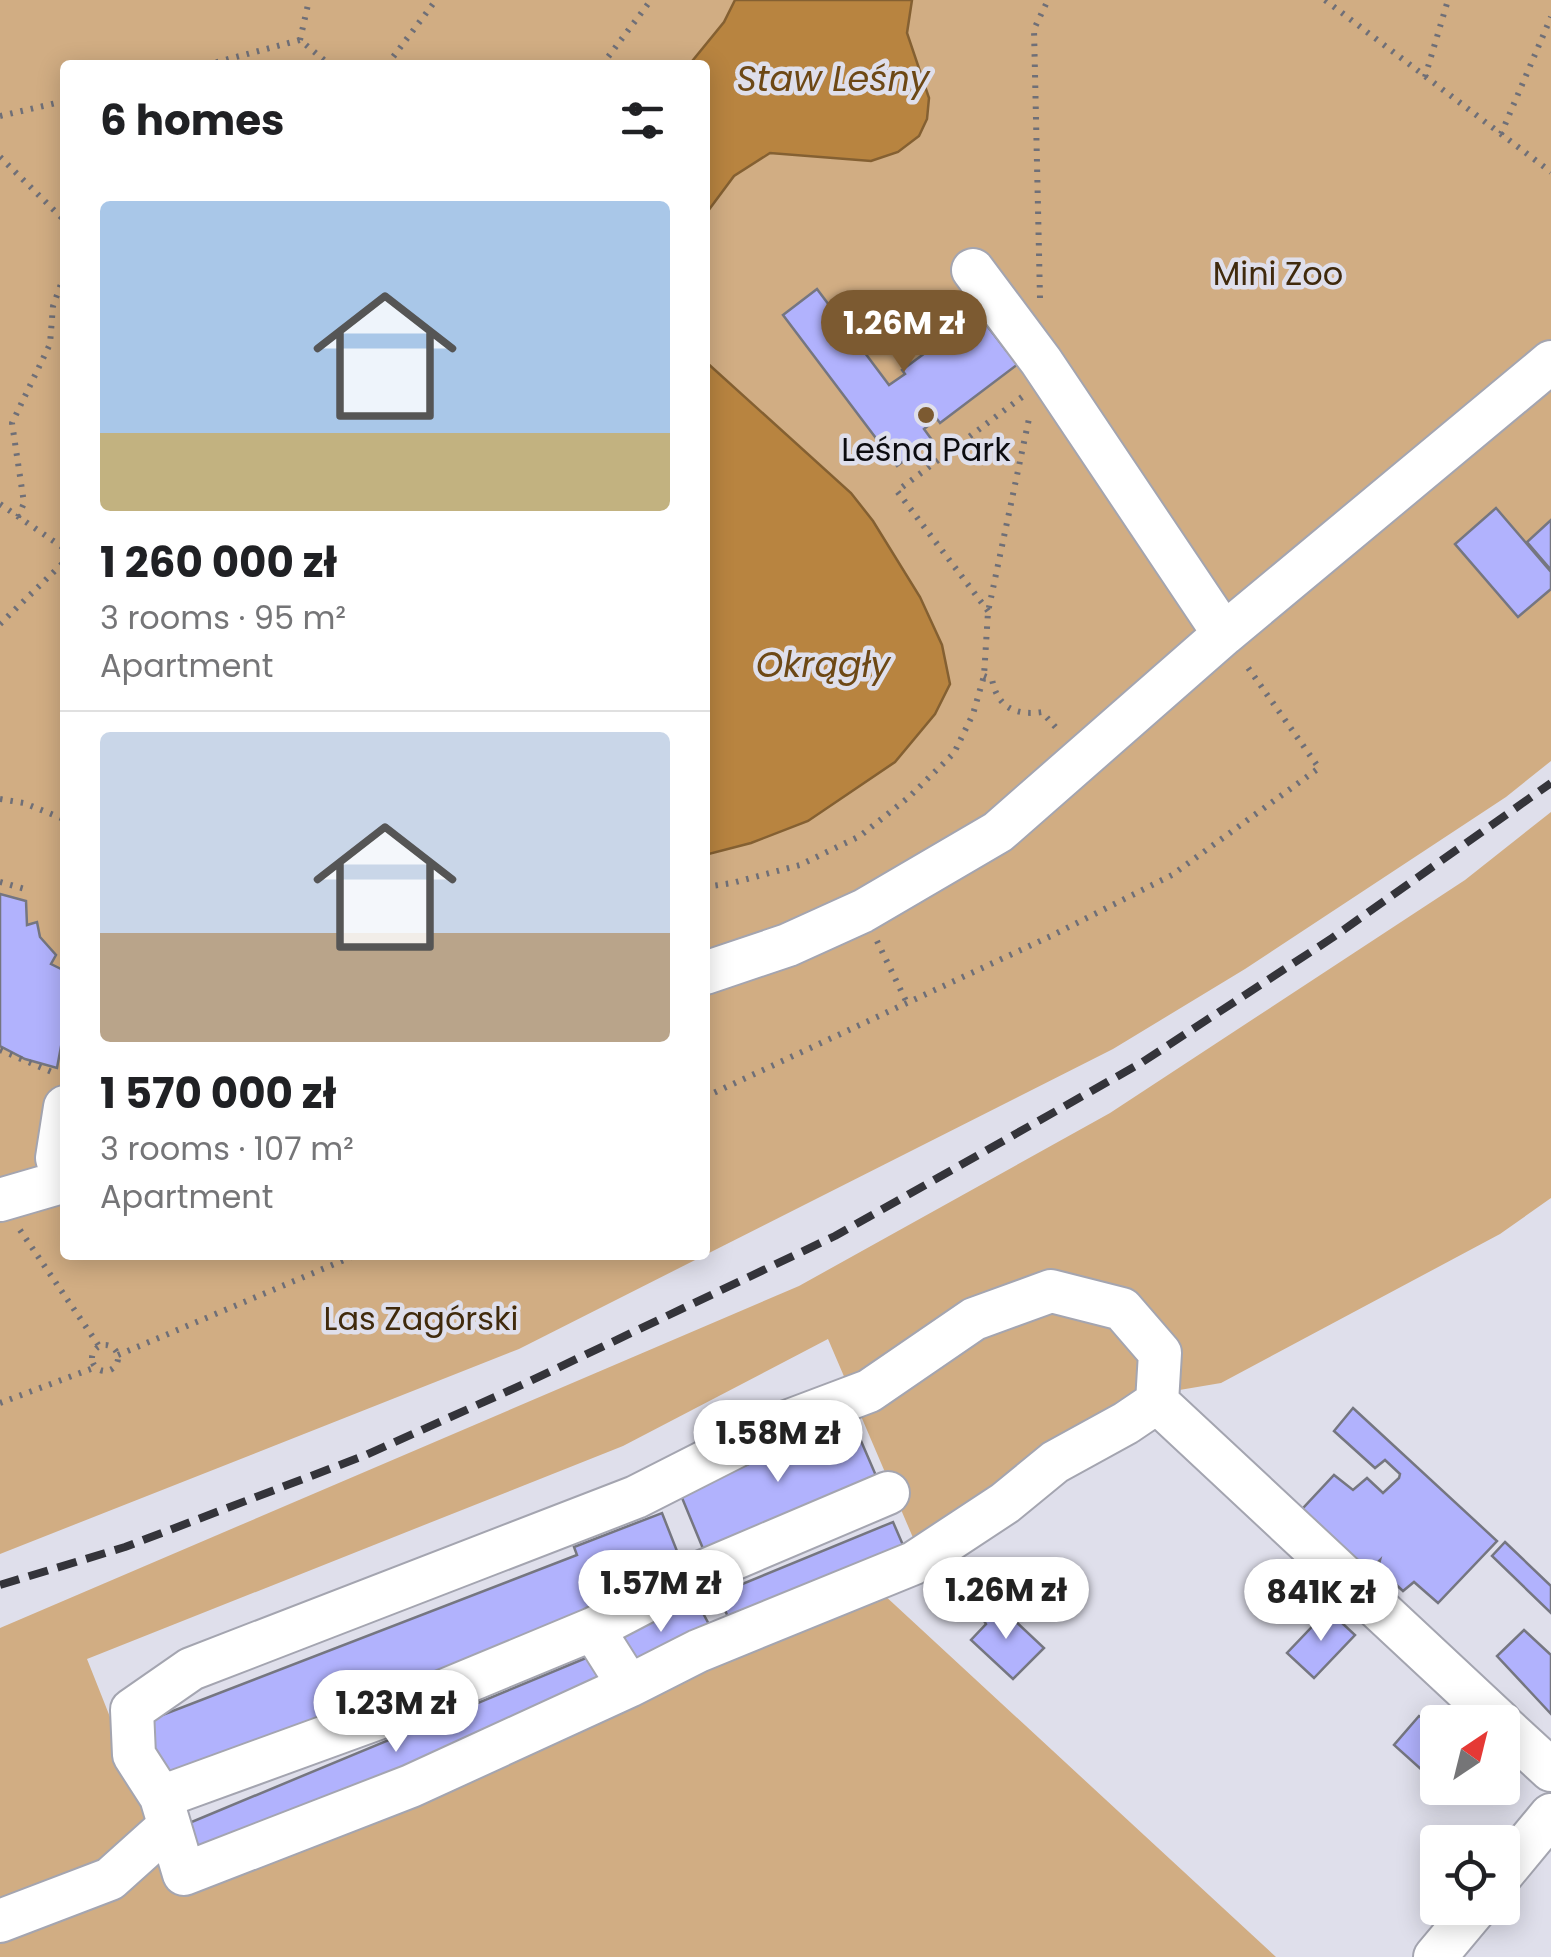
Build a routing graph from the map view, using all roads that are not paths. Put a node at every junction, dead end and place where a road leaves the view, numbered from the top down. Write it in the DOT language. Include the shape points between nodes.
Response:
graph roads {
  1 [pos="973,270"];
  2 [pos="1551,362"];
  3 [pos="1224,634"];
  4 [pos="710,971"];
  5 [pos="60,1182"];
  6 [pos="0,1200"];
  7 [pos="1157,1402"];
  8 [pos="888,1493"];
  9 [pos="593,1629"];
  10 [pos="629,1686"];
  11 [pos="1481,1705"];
  12 [pos="1520,1741"];
  13 [pos="1551,1770"];
  14 [pos="165,1812"];
  15 [pos="1551,1814"];
  16 [pos="1520,1852"];
  17 [pos="0,1921"];
  18 [pos="1462,1925"];
  19 [pos="1435,1957"];
  1 -- 3 [label="lane"];
  2 -- 3 [label="lane"];
  3 -- 4 [label="lane" via="998,832 863,911"];
  5 -- 6 [label="lane"];
  7 -- 10 [label="lane" via="1055,1462 914,1563"];
  7 -- 11 [label="lane"];
  7 -- 14 [label="lane" via="1160,1353 1122,1309 1051,1291 974,1319 870,1391 776,1426 636,1498 191,1668 132,1710 134,1755"];
  8 -- 9 [label="lane" via="702,1572"];
  9 -- 10 [label="lane"];
  9 -- 14 [label="lane"];
  10 -- 14 [label="lane" via="411,1786 184,1874"];
  12 -- 13 [label="lane"];
  14 -- 17 [label="lane" via="110,1879"];
  15 -- 16 [label="lane"];
  18 -- 19 [label="lane"];
}
